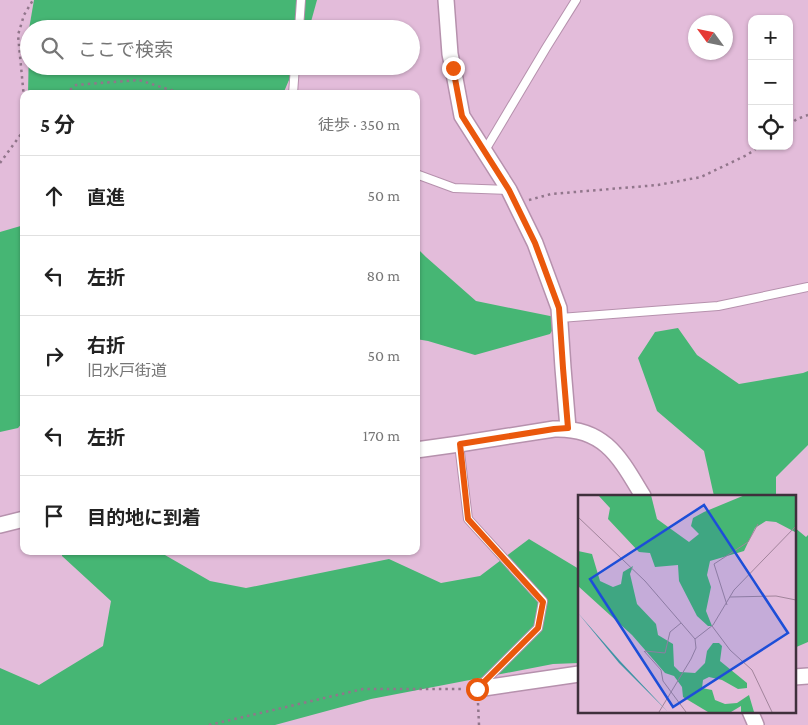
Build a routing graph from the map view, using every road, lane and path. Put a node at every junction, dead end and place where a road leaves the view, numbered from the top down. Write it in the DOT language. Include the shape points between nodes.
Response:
graph roads {
  1 [pos="33,0"];
  2 [pos="301,0"];
  3 [pos="446,0"];
  4 [pos="576,0"];
  5 [pos="23,20"];
  6 [pos="300,20"];
  7 [pos="20,29"];
  8 [pos="20,57"];
  9 [pos="22,75"];
  10 [pos="294,75"];
  11 [pos="23,90"];
  12 [pos="70,90"];
  13 [pos="170,90"];
  14 [pos="293,90"];
  15 [pos="808,115"];
  16 [pos="793,122"];
  17 [pos="20,136"];
  18 [pos="754,150"];
  19 [pos="484,152"];
  20 [pos="0,163"];
  21 [pos="420,175"];
  22 [pos="509,190"];
  23 [pos="516,204"];
  24 [pos="808,287"];
  25 [pos="560,318"];
  26 [pos="568,428"];
  27 [pos="460,444"];
  28 [pos="420,449"];
  29 [pos="642,495"];
  30 [pos="20,520"];
  31 [pos="0,525"];
  32 [pos="578,674"];
  33 [pos="477,689"];
  34 [pos="750,712"];
  35 [pos="209,725"];
  36 [pos="479,725"];
  37 [pos="756,725"];
  1 -- 5 [label="path"];
  2 -- 6 [label="lane"];
  3 -- 19 [label="street" via="450,54 462,116"];
  4 -- 19 [label="lane"];
  7 -- 8 [label="path"];
  9 -- 11 [label="path"];
  10 -- 14 [label="lane"];
  12 -- 13 [label="path" via="76,85 139,80"];
  15 -- 16 [label="path"];
  17 -- 20 [label="path"];
  18 -- 23 [label="path" via="702,177 658,185 551,194"];
  19 -- 22 [label="street"];
  21 -- 22 [label="lane" via="454,188"];
  22 -- 23 [label="street"];
  23 -- 25 [label="street" via="535,243"];
  24 -- 25 [label="lane" via="718,306"];
  25 -- 26 [label="street"];
  26 -- 27 [label="street"];
  26 -- 29 [label="street" via="590,434 613,450"];
  27 -- 28 [label="street"];
  27 -- 33 [label="lane" via="468,519 543,602 538,628"];
  30 -- 31 [label="street"];
  32 -- 33 [label="street"];
  33 -- 35 [label="path" via="363,689"];
  33 -- 36 [label="path"];
  34 -- 37 [label="street"];
}
